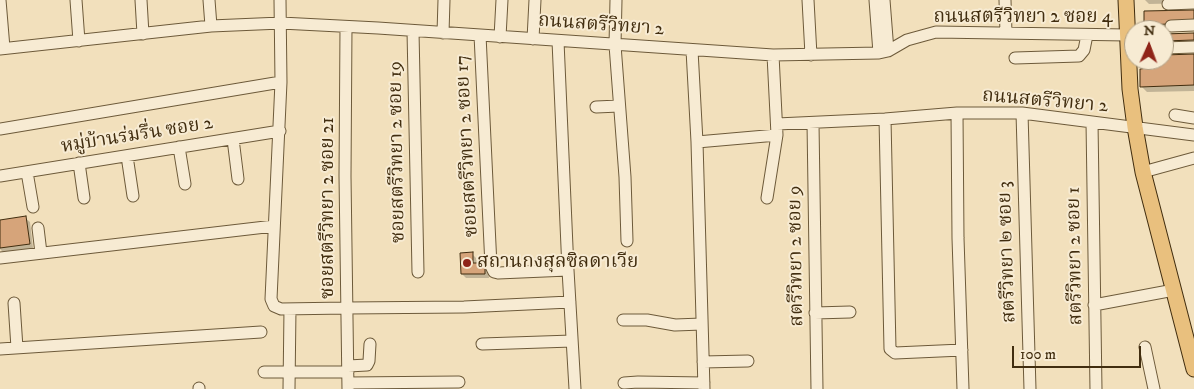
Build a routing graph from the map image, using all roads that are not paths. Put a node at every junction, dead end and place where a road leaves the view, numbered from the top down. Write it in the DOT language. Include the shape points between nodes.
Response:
graph roads {
  1 [pos="0,0"];
  2 [pos="76,0"];
  3 [pos="141,0"];
  4 [pos="209,0"];
  5 [pos="280,0"];
  6 [pos="444,0"];
  7 [pos="502,0"];
  8 [pos="535,0"];
  9 [pos="616,0"];
  10 [pos="808,0"];
  11 [pos="875,0"];
  12 [pos="884,0"];
  13 [pos="1005,0"];
  14 [pos="1126,0"];
  15 [pos="1194,3"];
  16 [pos="1168,4"];
  17 [pos="1127,20"];
  18 [pos="281,23"];
  19 [pos="1194,25"];
  20 [pos="211,26"];
  21 [pos="1174,26"];
  22 [pos="346,27"];
  23 [pos="413,31"];
  24 [pos="443,33"];
  25 [pos="1006,33"];
  26 [pos="144,34"];
  27 [pos="480,35"];
  28 [pos="1086,35"];
  29 [pos="500,37"];
  30 [pos="533,39"];
  31 [pos="79,41"];
  32 [pos="558,41"];
  33 [pos="1124,44"];
  34 [pos="615,45"];
  35 [pos="1194,47"];
  36 [pos="2,48"];
  37 [pos="1174,48"];
  38 [pos="692,50"];
  39 [pos="884,52"];
  40 [pos="773,55"];
  41 [pos="811,55"];
  42 [pos="1015,58"];
  43 [pos="1131,70"];
  44 [pos="281,82"];
  45 [pos="619,106"];
  46 [pos="596,107"];
  47 [pos="957,113"];
  48 [pos="1022,113"];
  49 [pos="1175,115"];
  50 [pos="1194,118"];
  51 [pos="884,119"];
  52 [pos="1092,122"];
  53 [pos="813,123"];
  54 [pos="1135,127"];
  55 [pos="0,129"];
  56 [pos="777,129"];
  57 [pos="280,131"];
  58 [pos="1194,135"];
  59 [pos="233,139"];
  60 [pos="697,142"];
  61 [pos="179,147"];
  62 [pos="127,156"];
  63 [pos="1194,158"];
  64 [pos="79,163"];
  65 [pos="27,172"];
  66 [pos="1143,172"];
  67 [pos="0,176"];
  68 [pos="238,179"];
  69 [pos="186,184"];
  70 [pos="133,196"];
  71 [pos="84,198"];
  72 [pos="767,198"];
  73 [pos="33,207"];
  74 [pos="274,226"];
  75 [pos="38,228"];
  76 [pos="627,241"];
  77 [pos="41,253"];
  78 [pos="0,258"];
  79 [pos="568,270"];
  80 [pos="418,272"];
  81 [pos="1174,290"];
  82 [pos="570,302"];
  83 [pos="14,304"];
  84 [pos="1094,305"];
  85 [pos="347,308"];
  86 [pos="290,309"];
  87 [pos="850,312"];
  88 [pos="815,313"];
  89 [pos="623,320"];
  90 [pos="702,324"];
  91 [pos="261,332"];
  92 [pos="572,341"];
  93 [pos="370,344"];
  94 [pos="482,344"];
  95 [pos="1145,347"];
  96 [pos="1191,347"];
  97 [pos="17,348"];
  98 [pos="0,349"];
  99 [pos="962,350"];
  100 [pos="748,361"];
  101 [pos="703,362"];
  102 [pos="1194,369"];
  103 [pos="264,372"];
  104 [pos="289,372"];
  105 [pos="348,378"];
  106 [pos="459,382"];
  107 [pos="624,383"];
  108 [pos="366,386"];
  109 [pos="704,386"];
  110 [pos="288,389"];
  111 [pos="575,389"];
  112 [pos="817,389"];
  113 [pos="963,389"];
  114 [pos="1030,389"];
  115 [pos="1096,389"];
  116 [pos="1154,389"];
  1 -- 36 [label="street"];
  2 -- 31 [label="street"];
  3 -- 26 [label="street"];
  4 -- 20 [label="street"];
  5 -- 18 [label="street"];
  6 -- 24 [label="street"];
  7 -- 29 [label="street"];
  8 -- 30 [label="street"];
  9 -- 34 [label="street"];
  10 -- 41 [label="street"];
  11 -- 39 [label="street"];
  12 -- 39 [label="street"];
  13 -- 25 [label="street"];
  14 -- 17 [label="main road"];
  15 -- 16 [label="street"];
  18 -- 20 [label="street, ถนนสตรีวิทยา 2"];
  18 -- 22 [label="street, ถนนสตรีวิทยา 2"];
  18 -- 44 [label="street"];
  19 -- 21 [label="street"];
  20 -- 26 [label="street, ถนนสตรีวิทยา 2"];
  22 -- 23 [label="street, ถนนสตรีวิทยา 2"];
  22 -- 85 [label="street, ซอยสตรีวิทยา 2 ซอย 21"];
  23 -- 24 [label="street, ถนนสตรีวิทยา 2"];
  23 -- 80 [label="street, ซอยสตรีวิทยา 2 ซอย 19"];
  24 -- 27 [label="street, ถนนสตรีวิทยา 2"];
  25 -- 28 [label="street, ถนนสตรีวิทยา 2 ซอย 4"];
  25 -- 39 [label="street, ถนนสตรีวิทยา 2 ซอย 4" via="936,32 907,40"];
  26 -- 31 [label="street, ถนนสตรีวิทยา 2"];
  27 -- 29 [label="street, ถนนสตรีวิทยา 2"];
  27 -- 79 [label="street, ซอยสตรีวิทยา 2 ซอย 17" via="491,266 498,273"];
  28 -- 33 [label="street, ถนนสตรีวิทยา 2 ซอย 4"];
  28 -- 42 [label="street" via="1084,50 1079,56"];
  29 -- 30 [label="street, ถนนสตรีวิทยา 2"];
  30 -- 32 [label="street, ถนนสตรีวิทยา 2"];
  31 -- 36 [label="street, ถนนสตรีวิทยา 2"];
  32 -- 34 [label="street, ถนนสตรีวิทยา 2"];
  32 -- 79 [label="street"];
  34 -- 38 [label="street, ถนนสตรีวิทยา 2"];
  34 -- 45 [label="street"];
  35 -- 37 [label="street"];
  38 -- 40 [label="street, ถนนสตรีวิทยา 2"];
  38 -- 60 [label="street"];
  39 -- 41 [label="street, ถนนสตรีวิทยา 2 ซอย 4"];
  40 -- 41 [label="street, ถนนสตรีวิทยา 2 ซอย 4"];
  40 -- 56 [label="street"];
  43 -- 54 [label="main road"];
  44 -- 55 [label="street"];
  44 -- 57 [label="street"];
  45 -- 46 [label="street"];
  45 -- 76 [label="street"];
  47 -- 48 [label="street, ถนนสตรีวิทยา 2"];
  47 -- 51 [label="street, ถนนสตรีวิทยา 2"];
  47 -- 99 [label="street"];
  48 -- 52 [label="street, ถนนสตรีวิทยา 2"];
  48 -- 114 [label="street, สตรีวิทยา ๒ ซอย 3"];
  49 -- 50 [label="street"];
  51 -- 53 [label="street, ถนนสตรีวิทยา 2"];
  51 -- 99 [label="street" via="890,349 895,353"];
  52 -- 54 [label="street, ถนนสตรีวิทยา 2"];
  52 -- 84 [label="street, สตรีวิทยา 2 ซอย 1"];
  53 -- 56 [label="street, ถนนสตรีวิทยา 2"];
  53 -- 88 [label="street, สตรีวิทยา 2 ซอย 9"];
  54 -- 58 [label="street, ถนนสตรีวิทยา 2"];
  54 -- 66 [label="main road"];
  56 -- 60 [label="street, ถนนสตรีวิทยา 2"];
  56 -- 72 [label="street"];
  57 -- 59 [label="street, หมู่บ้านร่มรื่น ซอย 2"];
  57 -- 74 [label="street"];
  59 -- 61 [label="street, หมู่บ้านร่มรื่น ซอย 2"];
  59 -- 68 [label="street"];
  60 -- 90 [label="street"];
  61 -- 62 [label="street, หมู่บ้านร่มรื่น ซอย 2"];
  61 -- 69 [label="street"];
  62 -- 64 [label="street, หมู่บ้านร่มรื่น ซอย 2"];
  62 -- 70 [label="street"];
  63 -- 66 [label="street"];
  64 -- 65 [label="street, หมู่บ้านร่มรื่น ซอย 2"];
  64 -- 71 [label="street"];
  65 -- 67 [label="street, หมู่บ้านร่มรื่น ซอย 2"];
  65 -- 73 [label="street"];
  66 -- 81 [label="main road"];
  74 -- 77 [label="street"];
  74 -- 86 [label="street" via="271,299 274,306"];
  75 -- 77 [label="street"];
  77 -- 78 [label="street"];
  79 -- 82 [label="street"];
  81 -- 84 [label="street"];
  81 -- 96 [label="main road"];
  82 -- 85 [label="street"];
  82 -- 92 [label="street"];
  83 -- 97 [label="street"];
  84 -- 115 [label="street, สตรีวิทยา 2 ซอย 1"];
  85 -- 86 [label="street"];
  85 -- 105 [label="street, ซอยสตรีวิทยา 2 ซอย 21"];
  86 -- 104 [label="street"];
  87 -- 88 [label="street"];
  88 -- 112 [label="street, สตรีวิทยา 2 ซอย 9"];
  89 -- 90 [label="street"];
  90 -- 101 [label="street"];
  91 -- 97 [label="street"];
  92 -- 94 [label="street"];
  92 -- 111 [label="street"];
  93 -- 105 [label="street" via="367,365"];
  95 -- 116 [label="street"];
  96 -- 102 [label="main road"];
  97 -- 98 [label="street"];
  99 -- 113 [label="street"];
  100 -- 101 [label="street"];
  101 -- 109 [label="street"];
  103 -- 104 [label="street"];
  104 -- 105 [label="street"];
  104 -- 110 [label="street"];
  105 -- 108 [label="street"];
  106 -- 108 [label="street"];
  107 -- 109 [label="street"];
}
